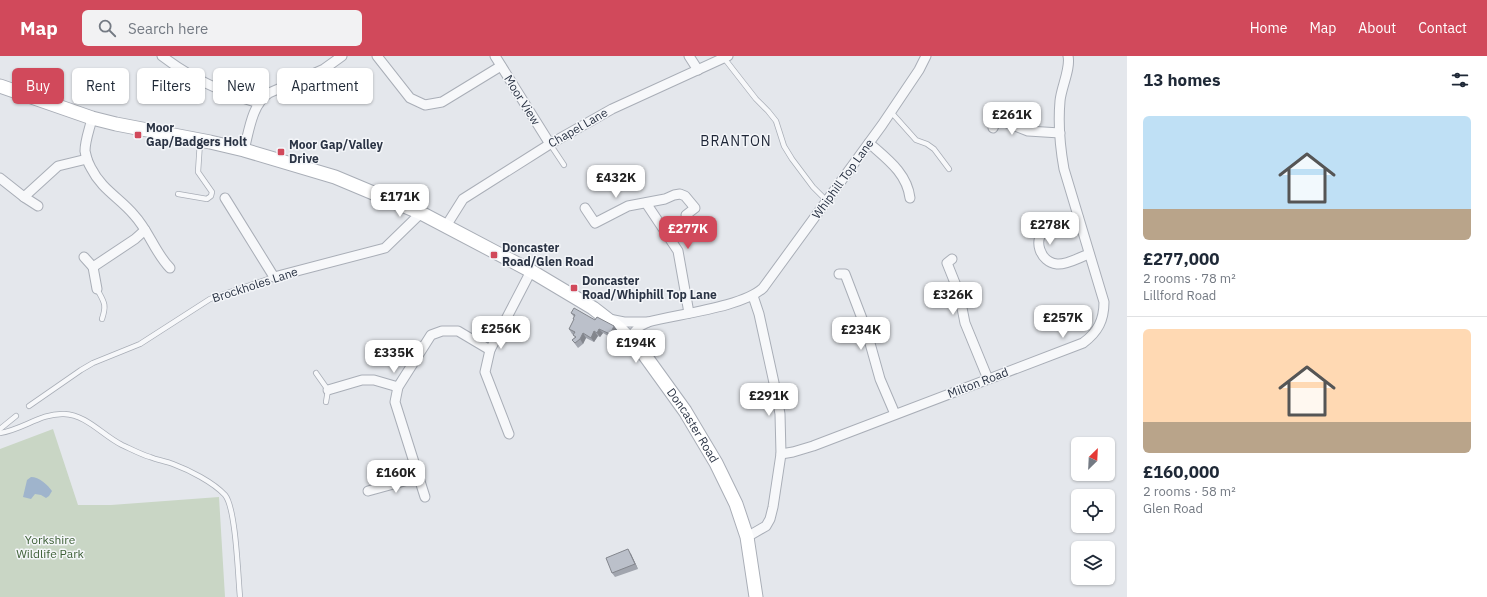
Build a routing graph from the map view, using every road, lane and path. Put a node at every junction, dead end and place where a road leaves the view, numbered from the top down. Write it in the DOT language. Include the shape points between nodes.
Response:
graph roads {
  1 [pos="162,56"];
  2 [pos="342,56"];
  3 [pos="377,56"];
  4 [pos="495,56"];
  5 [pos="689,56"];
  6 [pos="926,56"];
  7 [pos="1068,56"];
  8 [pos="726,57"];
  9 [pos="501,66"];
  10 [pos="698,70"];
  11 [pos="0,86"];
  12 [pos="213,87"];
  13 [pos="269,93"];
  14 [pos="258,104"];
  15 [pos="1000,108"];
  16 [pos="891,112"];
  17 [pos="92,118"];
  18 [pos="996,119"];
  19 [pos="993,128"];
  20 [pos="1060,133"];
  21 [pos="201,140"];
  22 [pos="869,143"];
  23 [pos="550,144"];
  24 [pos="244,150"];
  25 [pos="87,160"];
  26 [pos="564,165"];
  27 [pos="949,169"];
  28 [pos="0,178"];
  29 [pos="912,192"];
  30 [pos="178,195"];
  31 [pos="24,196"];
  32 [pos="225,198"];
  33 [pos="703,202"];
  34 [pos="827,202"];
  35 [pos="646,203"];
  36 [pos="38,206"];
  37 [pos="585,208"];
  38 [pos="695,208"];
  39 [pos="421,213"];
  40 [pos="686,215"];
  41 [pos="1078,217"];
  42 [pos="446,226"];
  43 [pos="145,230"];
  44 [pos="1089,254"];
  45 [pos="84,257"];
  46 [pos="947,261"];
  47 [pos="93,267"];
  48 [pos="170,268"];
  49 [pos="531,271"];
  50 [pos="844,273"];
  51 [pos="274,277"];
  52 [pos="97,289"];
  53 [pos="753,296"];
  54 [pos="689,313"];
  55 [pos="102,319"];
  56 [pos="608,319"];
  57 [pos="648,322"];
  58 [pos="629,338"];
  59 [pos="490,350"];
  60 [pos="316,373"];
  61 [pos="988,379"];
  62 [pos="398,387"];
  63 [pos="328,390"];
  64 [pos="326,402"];
  65 [pos="29,406"];
  66 [pos="895,414"];
  67 [pos="16,416"];
  68 [pos="0,429"];
  69 [pos="0,433"];
  70 [pos="509,434"];
  71 [pos="780,454"];
  72 [pos="419,477"];
  73 [pos="368,490"];
  74 [pos="425,497"];
  75 [pos="747,537"];
  76 [pos="240,597"];
  77 [pos="756,597"];
  1 -- 12 [label="street" via="189,75"];
  2 -- 13 [label="street" via="324,69"];
  3 -- 9 [label="street" via="410,98 425,105 442,102"];
  4 -- 9 [label="street, Moor View"];
  5 -- 10 [label="street"];
  6 -- 16 [label="street, Whiphill Top Lane"];
  7 -- 20 [label="street, Milton Road" via="1060,101"];
  8 -- 10 [label="street, Chapel Lane"];
  8 -- 34 [label="lane" via="776,122 784,146 792,159"];
  9 -- 23 [label="street, Moor View"];
  10 -- 23 [label="street, Chapel Lane" via="612,109"];
  11 -- 17 [label="main road"];
  14 -- 24 [label="street"];
  15 -- 18 [label="street"];
  16 -- 22 [label="street, Whiphill Top Lane"];
  16 -- 27 [label="lane" via="916,140 934,150"];
  17 -- 21 [label="main road"];
  17 -- 25 [label="street" via="86,141"];
  18 -- 19 [label="street"];
  18 -- 20 [label="street" via="1028,131"];
  20 -- 41 [label="street, Milton Road" via="1064,169"];
  21 -- 24 [label="main road"];
  21 -- 30 [label="lane" via="197,170 212,192 211,196 207,199"];
  22 -- 29 [label="street" via="901,172"];
  22 -- 34 [label="street, Whiphill Top Lane"];
  23 -- 26 [label="lane"];
  23 -- 42 [label="street, Chapel Lane" via="463,199"];
  24 -- 39 [label="main road, Doncaster Road" via="335,177"];
  25 -- 31 [label="street" via="58,166"];
  25 -- 43 [label="street" via="98,181 134,215"];
  28 -- 31 [label="street"];
  31 -- 36 [label="street"];
  32 -- 51 [label="street"];
  33 -- 38 [label="street"];
  34 -- 53 [label="street, Whiphill Top Lane" via="763,288"];
  35 -- 37 [label="street" via="621,209 592,225"];
  35 -- 38 [label="street" via="680,194"];
  35 -- 54 [label="street" via="678,251"];
  38 -- 40 [label="street"];
  39 -- 42 [label="main road, Doncaster Road"];
  39 -- 51 [label="street, Brockholes Lane" via="385,248"];
  41 -- 44 [label="street, Milton Road"];
  41 -- 44 [label="street" via="1045,230 1039,242 1040,250 1043,257 1055,264"];
  42 -- 49 [label="main road, Doncaster Road"];
  43 -- 47 [label="street"];
  43 -- 48 [label="street" via="162,260"];
  44 -- 61 [label="street, Milton Road" via="1104,302 1104,312 1097,330 1083,343"];
  45 -- 47 [label="street"];
  46 -- 61 [label="street" via="959,293 965,323"];
  47 -- 52 [label="street"];
  49 -- 56 [label="main road, Doncaster Road"];
  49 -- 59 [label="street"];
  50 -- 66 [label="street" via="866,329 880,379"];
  51 -- 65 [label="lane, Brockholes Lane" via="210,299 140,344 80,370"];
  52 -- 55 [label="lane" via="105,308"];
  53 -- 54 [label="street, Whiphill Top Lane"];
  53 -- 71 [label="street" via="780,414"];
  54 -- 57 [label="street, Whiphill Top Lane"];
  56 -- 57 [label="street"];
  56 -- 58 [label="main road, Doncaster Road"];
  57 -- 58 [label="street, Whiphill Top Lane" via="640,326"];
  58 -- 75 [label="main road, Doncaster Road" via="655,368 704,441 736,504"];
  59 -- 62 [label="street" via="458,331 442,331 431,335"];
  59 -- 70 [label="street" via="485,372"];
  60 -- 63 [label="lane"];
  61 -- 66 [label="street, Milton Road"];
  62 -- 63 [label="street" via="374,380 362,380"];
  62 -- 72 [label="street" via="395,402"];
  63 -- 64 [label="lane"];
  66 -- 71 [label="street, Milton Road" via="813,446"];
  67 -- 68 [label="lane"];
  69 -- 76 [label="lane" via="23,427 48,415 64,414 79,417 112,440 150,458 173,464 210,483 226,496 232,514"];
  71 -- 75 [label="street" via="770,519 766,526"];
  72 -- 73 [label="street"];
  72 -- 74 [label="street"];
  75 -- 77 [label="main road, Doncaster Road"];
}
